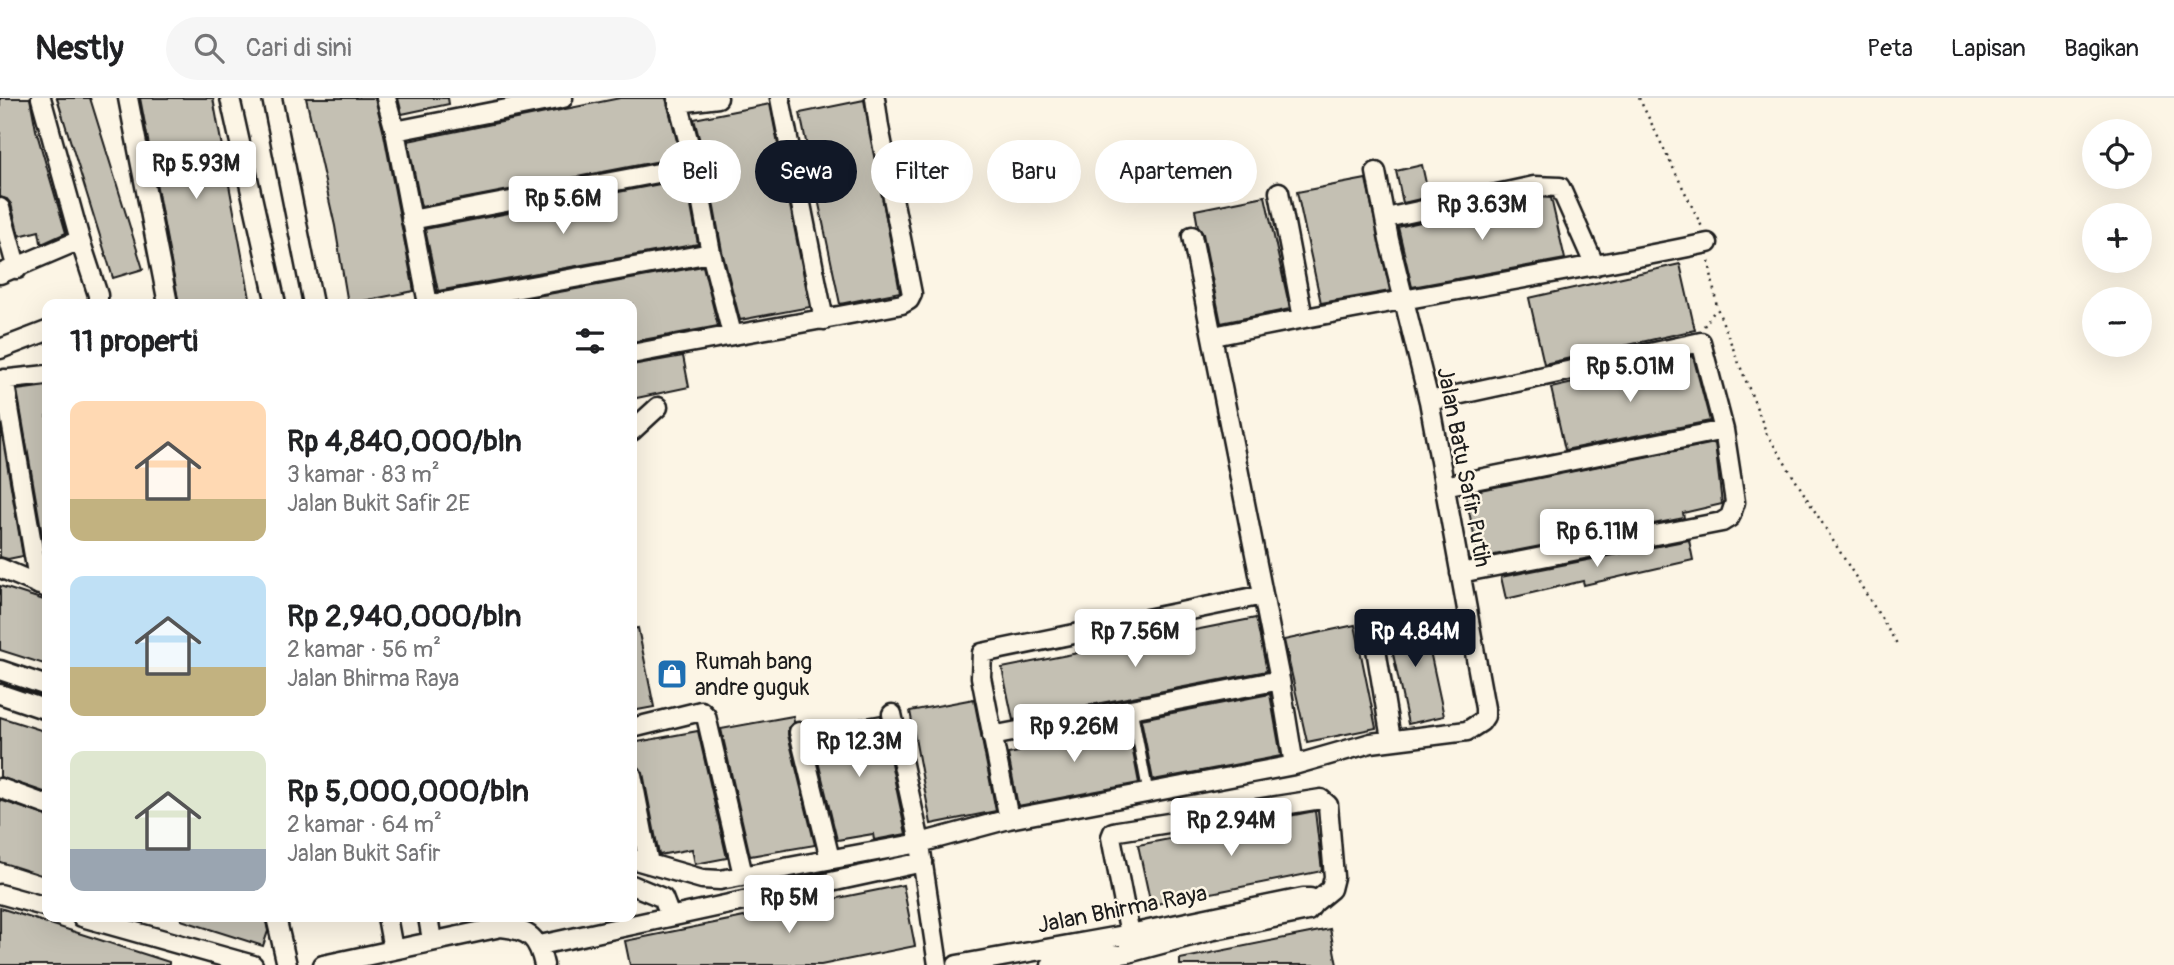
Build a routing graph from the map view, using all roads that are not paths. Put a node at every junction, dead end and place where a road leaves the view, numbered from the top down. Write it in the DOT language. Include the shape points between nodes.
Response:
graph roads {
  1 [pos="41,98"];
  2 [pos="128,98"];
  3 [pos="230,98"];
  4 [pos="272,98"];
  5 [pos="386,98"];
  6 [pos="563,98"];
  7 [pos="718,98"];
  8 [pos="780,98"];
  9 [pos="875,98"];
  10 [pos="678,101"];
  11 [pos="395,131"];
  12 [pos="688,140"];
  13 [pos="1376,172"];
  14 [pos="658,173"];
  15 [pos="1279,192"];
  16 [pos="702,203"];
  17 [pos="0,208"];
  18 [pos="1385,218"];
  19 [pos="411,220"];
  20 [pos="1192,236"];
  21 [pos="80,240"];
  22 [pos="1708,243"];
  23 [pos="711,253"];
  24 [pos="1595,266"];
  25 [pos="8,272"];
  26 [pos="98,299"];
  27 [pos="167,299"];
  28 [pos="275,299"];
  29 [pos="312,299"];
  30 [pos="429,299"];
  31 [pos="458,299"];
  32 [pos="1404,301"];
  33 [pos="1303,318"];
  34 [pos="824,320"];
  35 [pos="42,333"];
  36 [pos="732,334"];
  37 [pos="1214,336"];
  38 [pos="0,349"];
  39 [pos="637,353"];
  40 [pos="42,375"];
  41 [pos="2,379"];
  42 [pos="1429,401"];
  43 [pos="659,407"];
  44 [pos="637,427"];
  45 [pos="1724,430"];
  46 [pos="1444,486"];
  47 [pos="0,569"];
  48 [pos="1460,573"];
  49 [pos="42,582"];
  50 [pos="42,587"];
  51 [pos="1263,595"];
  52 [pos="1373,631"];
  53 [pos="0,670"];
  54 [pos="1280,680"];
  55 [pos="42,684"];
  56 [pos="0,694"];
  57 [pos="42,708"];
  58 [pos="1132,709"];
  59 [pos="891,714"];
  60 [pos="637,727"];
  61 [pos="799,732"];
  62 [pos="992,736"];
  63 [pos="1391,739"];
  64 [pos="1294,765"];
  65 [pos="0,788"];
  66 [pos="1147,793"];
  67 [pos="42,803"];
  68 [pos="637,810"];
  69 [pos="1009,818"];
  70 [pos="921,853"];
  71 [pos="830,859"];
  72 [pos="646,874"];
  73 [pos="743,875"];
  74 [pos="0,894"];
  75 [pos="1314,903"];
  76 [pos="42,906"];
  77 [pos="670,916"];
  78 [pos="100,922"];
  79 [pos="277,922"];
  80 [pos="388,922"];
  81 [pos="429,922"];
  82 [pos="1130,934"];
  83 [pos="432,940"];
  84 [pos="540,945"];
  85 [pos="393,949"];
  86 [pos="1127,959"];
  87 [pos="253,965"];
  88 [pos="286,965"];
  89 [pos="323,965"];
  90 [pos="544,965"];
  91 [pos="938,965"];
  92 [pos="957,965"];
  93 [pos="1051,965"];
  1 -- 21 [label="street"];
  2 -- 27 [label="street"];
  3 -- 28 [label="street"];
  4 -- 29 [label="street"];
  5 -- 11 [label="street"];
  6 -- 11 [label="street"];
  7 -- 10 [label="street"];
  8 -- 34 [label="street"];
  9 -- 34 [label="street" via="912,293 902,304"];
  10 -- 12 [label="street"];
  11 -- 19 [label="street"];
  13 -- 18 [label="street, Jalan Batu Safir Putih"];
  14 -- 19 [label="street"];
  15 -- 33 [label="street"];
  16 -- 23 [label="street"];
  17 -- 25 [label="street"];
  18 -- 24 [label="street" via="1534,186 1560,187"];
  18 -- 32 [label="street, Jalan Batu Safir Putih"];
  19 -- 30 [label="street"];
  20 -- 37 [label="street"];
  21 -- 25 [label="street"];
  21 -- 26 [label="street"];
  22 -- 24 [label="street"];
  23 -- 31 [label="street"];
  23 -- 36 [label="street"];
  24 -- 32 [label="street"];
  32 -- 33 [label="street"];
  32 -- 42 [label="street, Jalan Batu Safir Putih"];
  33 -- 37 [label="street"];
  34 -- 36 [label="street"];
  35 -- 38 [label="street"];
  36 -- 39 [label="street"];
  37 -- 51 [label="street"];
  40 -- 41 [label="street"];
  41 -- 49 [label="street"];
  42 -- 45 [label="street" via="1701,342"];
  42 -- 46 [label="street, Jalan Batu Safir Putih"];
  43 -- 44 [label="street"];
  45 -- 46 [label="street"];
  45 -- 48 [label="street" via="1735,502 1730,517 1721,522"];
  46 -- 48 [label="street, Jalan Batu Safir Putih"];
  47 -- 50 [label="street"];
  48 -- 63 [label="street, Jalan Batu Safir Putih" via="1485,716 1467,731"];
  51 -- 54 [label="street"];
  51 -- 62 [label="street" via="982,653 981,677"];
  52 -- 63 [label="street"];
  53 -- 55 [label="street"];
  54 -- 58 [label="street"];
  54 -- 64 [label="street"];
  56 -- 57 [label="street"];
  58 -- 62 [label="street"];
  58 -- 66 [label="lane"];
  59 -- 70 [label="street"];
  60 -- 73 [label="street" via="701,711 706,716"];
  61 -- 71 [label="street"];
  62 -- 69 [label="street"];
  63 -- 64 [label="street"];
  64 -- 66 [label="street"];
  65 -- 67 [label="street"];
  66 -- 69 [label="street"];
  68 -- 72 [label="street"];
  69 -- 70 [label="street"];
  70 -- 71 [label="street"];
  70 -- 77 [label="street"];
  70 -- 91 [label="street"];
  71 -- 73 [label="street"];
  72 -- 73 [label="street" via="711,881"];
  72 -- 77 [label="street"];
  74 -- 76 [label="street"];
  75 -- 82 [label="street, Jalan Bhirma Raya" via="1303,898"];
  75 -- 82 [label="street" via="1331,889 1334,877 1328,806 1315,798 1113,832"];
  75 -- 86 [label="street, Jalan Bhirma Raya" via="1308,911 1210,932"];
  77 -- 84 [label="street"];
  78 -- 87 [label="street"];
  79 -- 88 [label="street"];
  80 -- 85 [label="street"];
  81 -- 83 [label="street"];
  82 -- 86 [label="street"];
  82 -- 92 [label="street, Jalan Bhirma Raya"];
  83 -- 84 [label="street" via="501,927 526,932"];
  83 -- 85 [label="street"];
  84 -- 90 [label="street"];
  85 -- 89 [label="street"];
  86 -- 93 [label="street, Jalan Bhirma Raya"];
}
